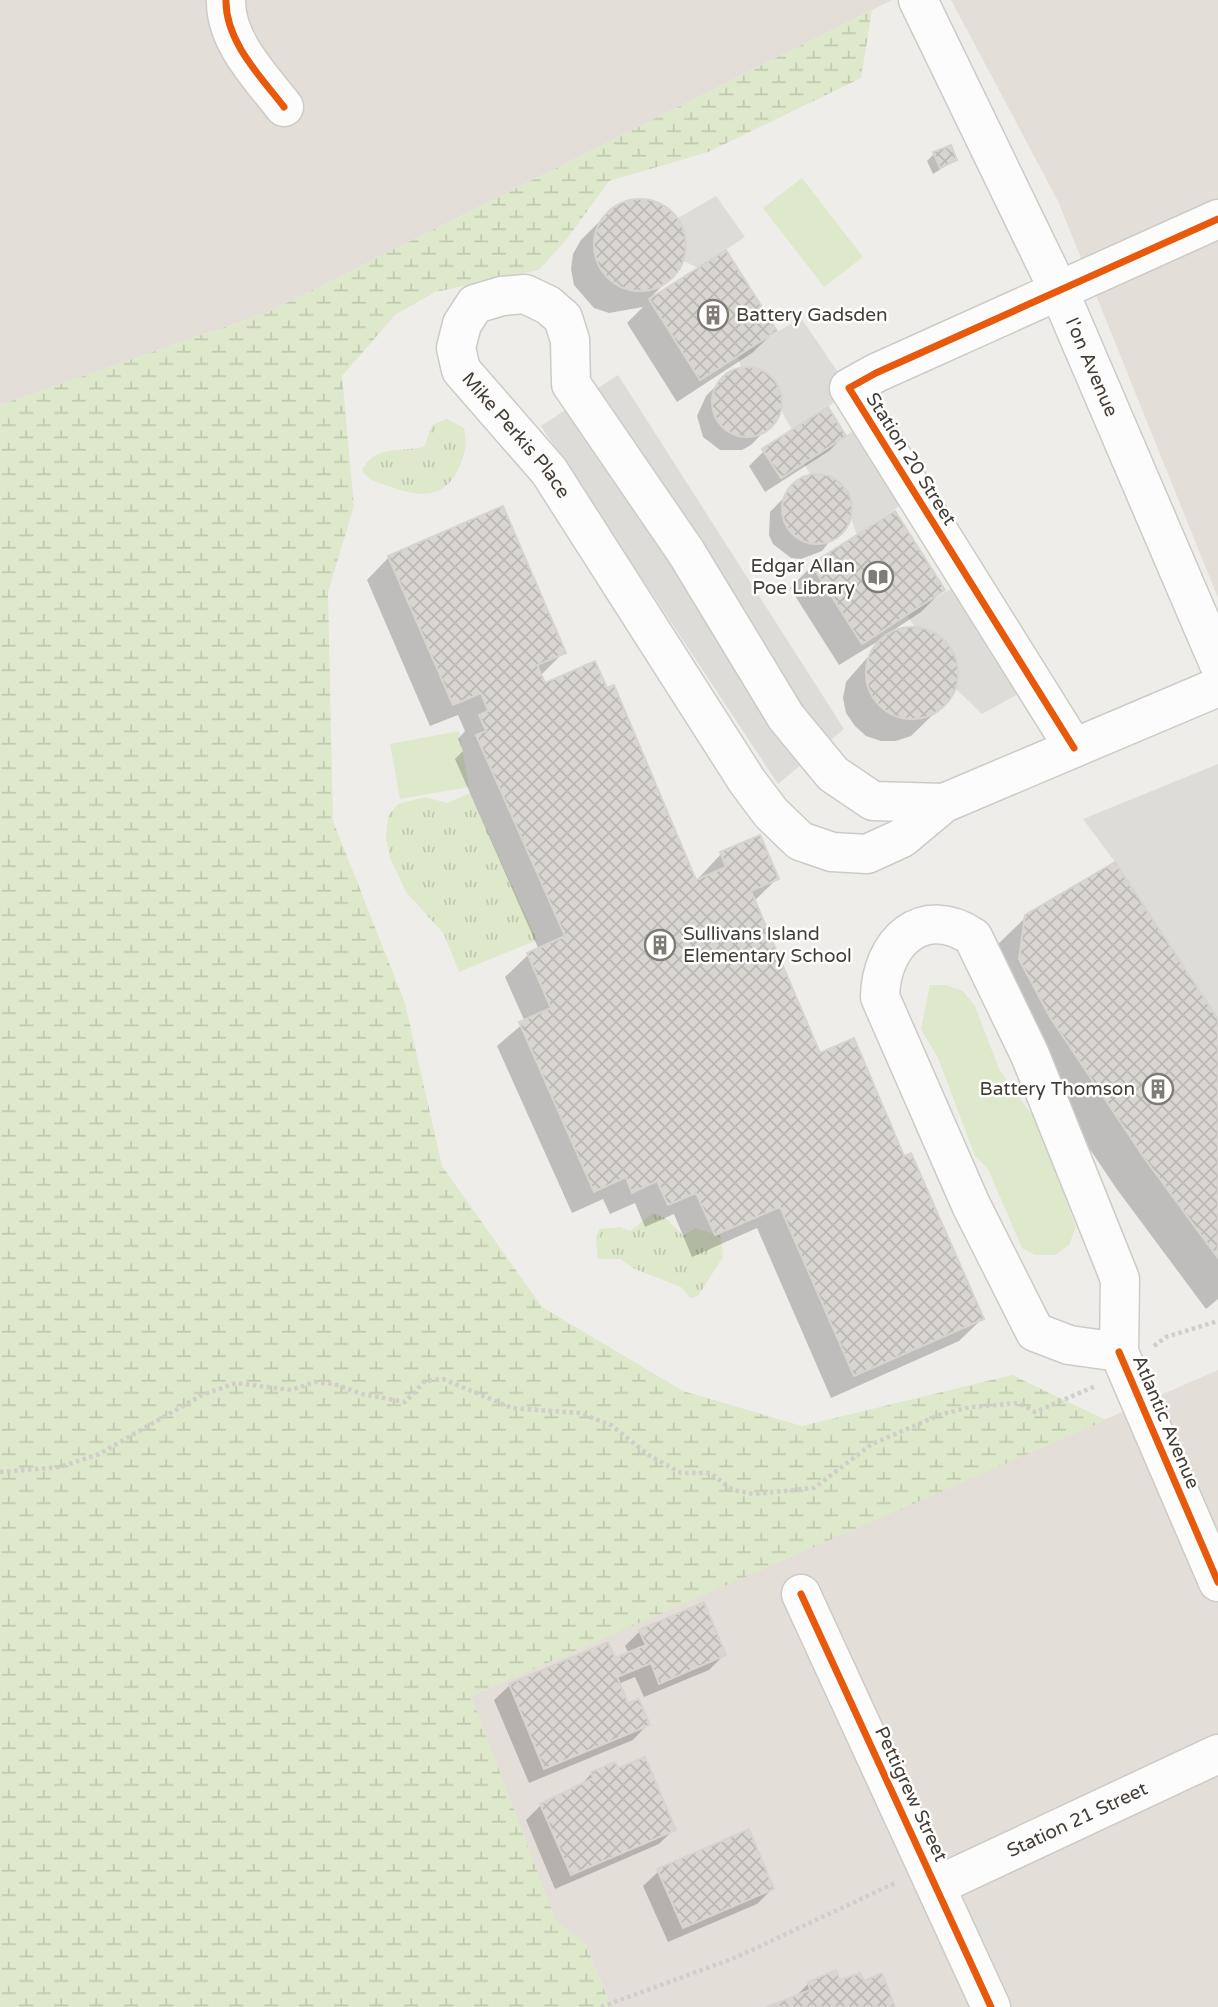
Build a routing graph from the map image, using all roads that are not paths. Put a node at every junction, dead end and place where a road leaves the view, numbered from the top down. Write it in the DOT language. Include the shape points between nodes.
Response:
graph roads {
  1 [pos="226,0"];
  2 [pos="918,0"];
  3 [pos="284,107"];
  4 [pos="1218,219"];
  5 [pos="1059,291"];
  6 [pos="1218,662"];
  7 [pos="1218,687"];
  8 [pos="1074,748"];
  9 [pos="944,803"];
  10 [pos="1123,1361"];
  11 [pos="1218,1582"];
  12 [pos="801,1594"];
  13 [pos="1218,1754"];
  14 [pos="932,1877"];
  15 [pos="991,2007"];
  1 -- 3 [label="street" via="241,50"];
  2 -- 5 [label="street, I'on Avenue"];
  4 -- 5 [label="street, Station 20 Street"];
  5 -- 6 [label="street, I'on Avenue"];
  5 -- 8 [label="street, Station 20 Street" via="849,388"];
  7 -- 8 [label="street, Mike Perkis Place"];
  8 -- 9 [label="street, Mike Perkis Place"];
  9 -- 9 [label="street, Mike Perkis Place" via="873,801 832,774 786,717 686,552 571,384 570,340 564,318 548,304 525,294 475,304 462,324 456,348 461,370 549,471 771,813 800,841 832,852 867,854 902,838"];
  10 -- 10 [label="street" via="1120,1279 1018,1031 973,937 956,926 933,923 917,928 889,953 880,975 880,997 971,1205 1035,1332"];
  10 -- 11 [label="street, Atlantic Avenue"];
  12 -- 14 [label="street, Pettigrew Street"];
  13 -- 14 [label="street, Station 21 Street"];
  14 -- 15 [label="street, Pettigrew Street"];
}
